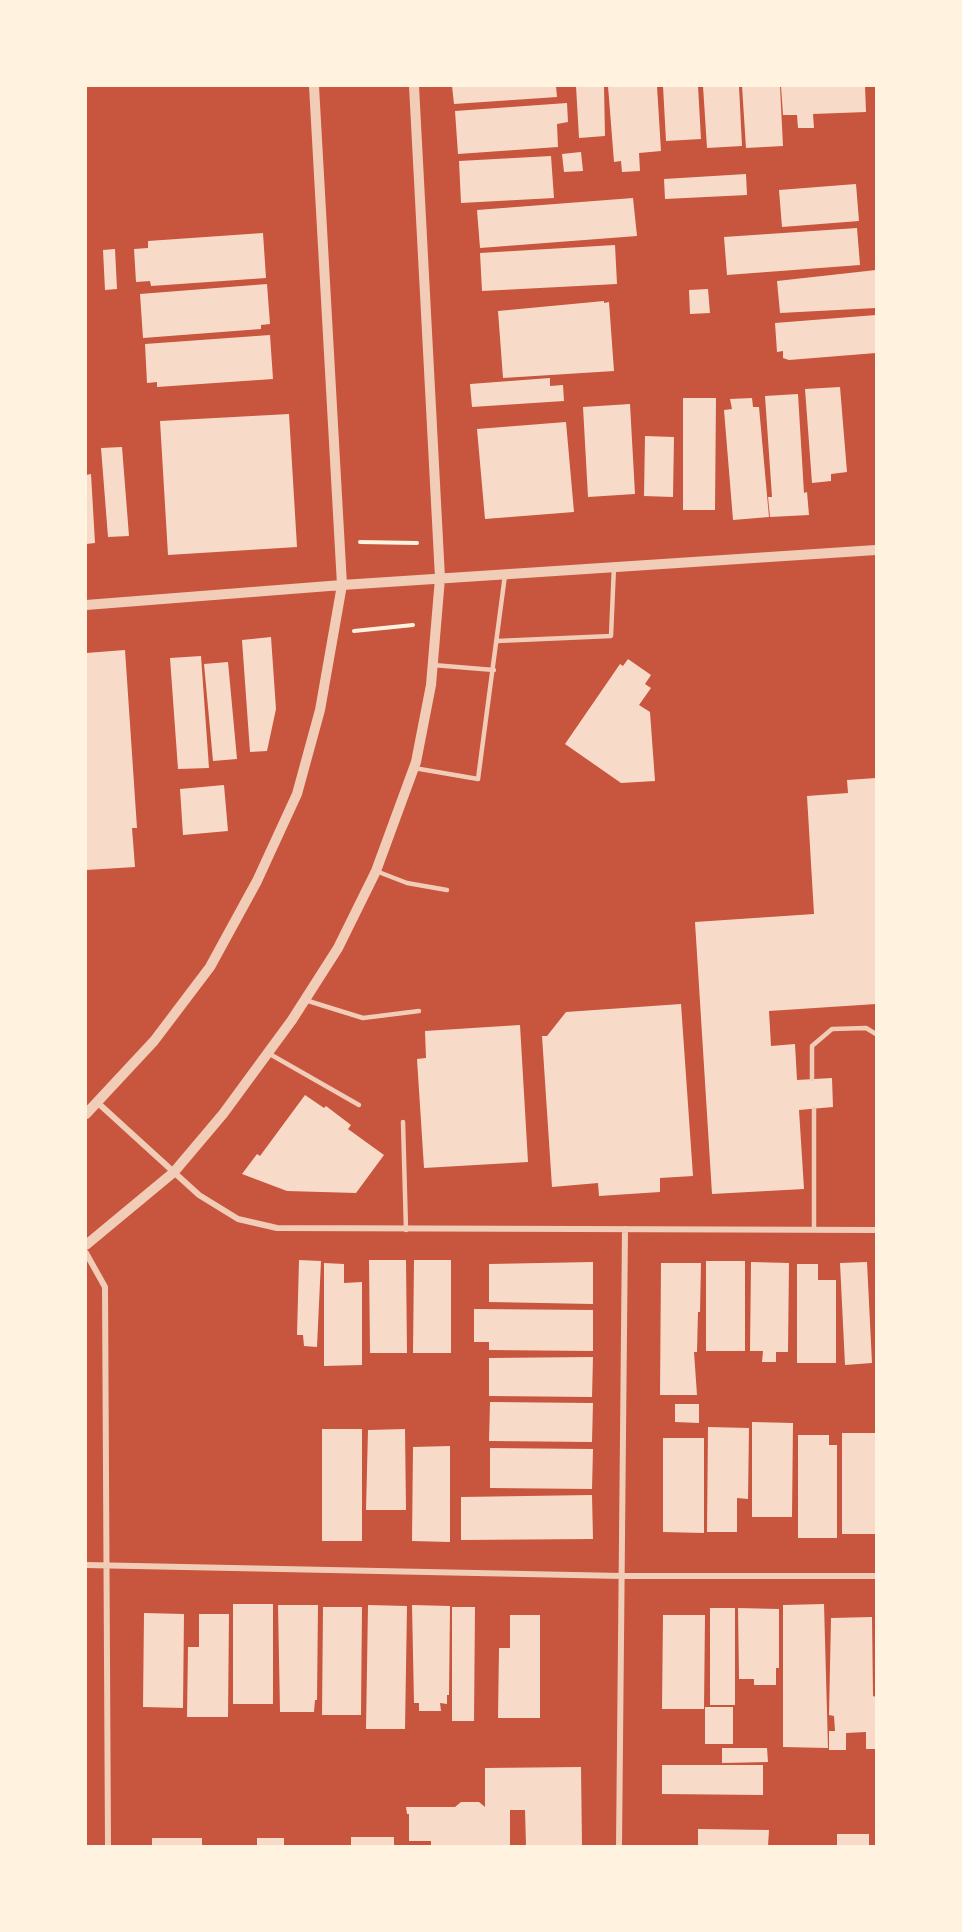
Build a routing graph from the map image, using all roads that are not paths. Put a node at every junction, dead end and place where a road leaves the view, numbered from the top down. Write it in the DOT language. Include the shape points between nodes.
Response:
graph roads {
  1 [pos="314,86"];
  2 [pos="414,86"];
  3 [pos="876,550"];
  4 [pos="614,566"];
  5 [pos="506,573"];
  6 [pos="440,578"];
  7 [pos="342,585"];
  8 [pos="86,605"];
  9 [pos="497,641"];
  10 [pos="433,665"];
  11 [pos="494,670"];
  12 [pos="414,768"];
  13 [pos="376,871"];
  14 [pos="447,890"];
  15 [pos="305,1000"];
  16 [pos="419,1011"];
  17 [pos="876,1034"];
  18 [pos="268,1053"];
  19 [pos="812,1079"];
  20 [pos="98,1103"];
  21 [pos="360,1104"];
  22 [pos="814,1109"];
  23 [pos="86,1114"];
  24 [pos="403,1122"];
  25 [pos="174,1172"];
  26 [pos="625,1229"];
  27 [pos="406,1230"];
  28 [pos="814,1230"];
  29 [pos="876,1230"];
  30 [pos="86,1245"];
  31 [pos="86,1252"];
  32 [pos="104,1564"];
  33 [pos="86,1565"];
  34 [pos="622,1576"];
  35 [pos="876,1576"];
  36 [pos="108,1846"];
  37 [pos="619,1846"];
  1 -- 7 [label="street"];
  2 -- 6 [label="street"];
  3 -- 4 [label="street"];
  4 -- 5 [label="street"];
  4 -- 9 [label="lane" via="611,636"];
  5 -- 6 [label="street"];
  5 -- 9 [label="lane"];
  6 -- 7 [label="street"];
  6 -- 10 [label="street"];
  7 -- 8 [label="street"];
  7 -- 20 [label="street" via="320,711 300,783 257,881 210,968 154,1041"];
  9 -- 11 [label="lane"];
  10 -- 11 [label="lane"];
  10 -- 12 [label="street"];
  11 -- 12 [label="lane" via="478,778"];
  12 -- 13 [label="street"];
  13 -- 14 [label="lane" via="407,883"];
  13 -- 15 [label="street" via="338,948"];
  15 -- 16 [label="lane" via="363,1018"];
  15 -- 18 [label="street"];
  17 -- 19 [label="lane" via="866,1028 832,1029 812,1046"];
  18 -- 21 [label="lane"];
  18 -- 25 [label="street"];
  20 -- 23 [label="street"];
  20 -- 25 [label="street"];
  22 -- 28 [label="lane"];
  24 -- 27 [label="lane"];
  25 -- 27 [label="street" via="199,1195 238,1219 277,1228"];
  25 -- 30 [label="street"];
  26 -- 27 [label="street"];
  26 -- 28 [label="street"];
  26 -- 34 [label="street"];
  28 -- 29 [label="street"];
  31 -- 32 [label="street" via="105,1287"];
  32 -- 33 [label="street"];
  32 -- 34 [label="street"];
  32 -- 36 [label="street"];
  34 -- 35 [label="street"];
  34 -- 37 [label="street"];
}
